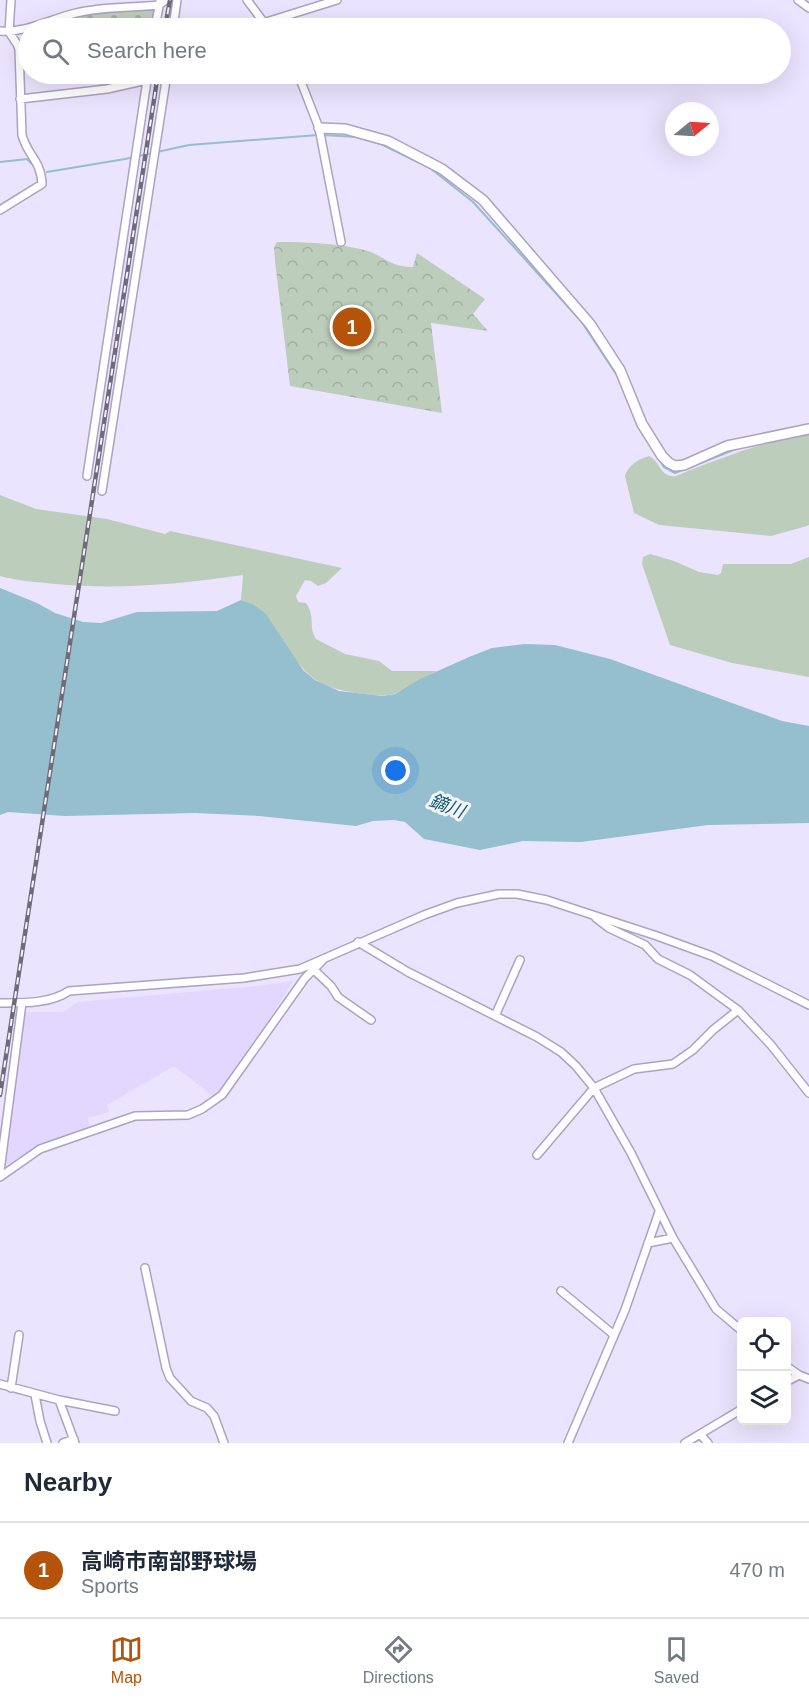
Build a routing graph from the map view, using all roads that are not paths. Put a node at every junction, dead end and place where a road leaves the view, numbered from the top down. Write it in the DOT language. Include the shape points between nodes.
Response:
graph roads {
  1 [pos="11,0"];
  2 [pos="177,0"];
  3 [pos="247,0"];
  4 [pos="337,0"];
  5 [pos="798,0"];
  6 [pos="162,2"];
  7 [pos="809,8"];
  8 [pos="59,18"];
  9 [pos="158,18"];
  10 [pos="174,18"];
  11 [pos="260,18"];
  12 [pos="288,18"];
  13 [pos="18,30"];
  14 [pos="0,31"];
  15 [pos="9,32"];
  16 [pos="18,49"];
  17 [pos="19,84"];
  18 [pos="124,84"];
  19 [pos="147,84"];
  20 [pos="165,84"];
  21 [pos="302,84"];
  22 [pos="20,99"];
  23 [pos="319,128"];
  24 [pos="0,210"];
  25 [pos="341,242"];
  26 [pos="809,429"];
  27 [pos="87,476"];
  28 [pos="102,491"];
  29 [pos="594,916"];
  30 [pos="358,942"];
  31 [pos="520,960"];
  32 [pos="311,967"];
  33 [pos="0,1003"];
  34 [pos="22,1003"];
  35 [pos="809,1005"];
  36 [pos="738,1010"];
  37 [pos="495,1016"];
  38 [pos="371,1020"];
  39 [pos="594,1088"];
  40 [pos="809,1093"];
  41 [pos="537,1155"];
  42 [pos="0,1171"];
  43 [pos="0,1177"];
  44 [pos="659,1212"];
  45 [pos="672,1238"];
  46 [pos="648,1243"];
  47 [pos="145,1268"];
  48 [pos="561,1291"];
  49 [pos="737,1327"];
  50 [pos="19,1335"];
  51 [pos="614,1335"];
  52 [pos="791,1369"];
  53 [pos="799,1375"];
  54 [pos="791,1379"];
  55 [pos="809,1379"];
  56 [pos="0,1384"];
  57 [pos="11,1388"];
  58 [pos="35,1395"];
  59 [pos="58,1400"];
  60 [pos="115,1411"];
  61 [pos="737,1411"];
  62 [pos="700,1434"];
  63 [pos="74,1441"];
  64 [pos="47,1443"];
  65 [pos="63,1443"];
  66 [pos="224,1443"];
  67 [pos="568,1443"];
  68 [pos="685,1443"];
  69 [pos="708,1443"];
  1 -- 15 [label="street"];
  2 -- 10 [label="street"];
  3 -- 11 [label="street"];
  4 -- 12 [label="street"];
  5 -- 7 [label="street"];
  6 -- 8 [label="street" via="98,8"];
  6 -- 9 [label="street"];
  13 -- 15 [label="street"];
  14 -- 15 [label="street"];
  15 -- 16 [label="street"];
  17 -- 22 [label="street"];
  18 -- 22 [label="street"];
  19 -- 27 [label="street"];
  20 -- 28 [label="street"];
  21 -- 23 [label="street"];
  22 -- 24 [label="street" via="23,140 39,166 42,184"];
  23 -- 25 [label="street"];
  23 -- 26 [label="street" via="345,129 388,141 442,169 483,200 590,324 620,370 642,424 669,463 684,465 728,446"];
  29 -- 30 [label="street" via="547,900 499,894 457,903"];
  29 -- 35 [label="street" via="712,956"];
  29 -- 36 [label="street" via="609,928 645,945 658,959 690,975"];
  30 -- 32 [label="street"];
  30 -- 37 [label="street"];
  31 -- 37 [label="street"];
  32 -- 34 [label="street" via="244,978 69,991 60,997"];
  32 -- 38 [label="street" via="338,997"];
  32 -- 43 [label="street" via="216,1100 188,1115 135,1116 90,1130 40,1149"];
  33 -- 34 [label="street"];
  34 -- 42 [label="street"];
  36 -- 39 [label="street" via="673,1064 634,1069"];
  36 -- 40 [label="street"];
  37 -- 39 [label="street" via="561,1052"];
  39 -- 41 [label="street"];
  39 -- 44 [label="street"];
  44 -- 45 [label="street"];
  44 -- 46 [label="street"];
  45 -- 46 [label="street"];
  45 -- 49 [label="street" via="716,1309"];
  46 -- 51 [label="street"];
  47 -- 66 [label="street" via="170,1378 191,1401 214,1416"];
  48 -- 51 [label="street"];
  50 -- 57 [label="street"];
  51 -- 67 [label="street"];
  52 -- 53 [label="street"];
  53 -- 54 [label="street"];
  53 -- 55 [label="street"];
  56 -- 57 [label="street"];
  57 -- 58 [label="street"];
  58 -- 59 [label="street"];
  58 -- 64 [label="street"];
  59 -- 60 [label="street"];
  59 -- 63 [label="street"];
  61 -- 62 [label="street"];
  62 -- 68 [label="street"];
  62 -- 69 [label="street"];
  63 -- 65 [label="street"];
}
